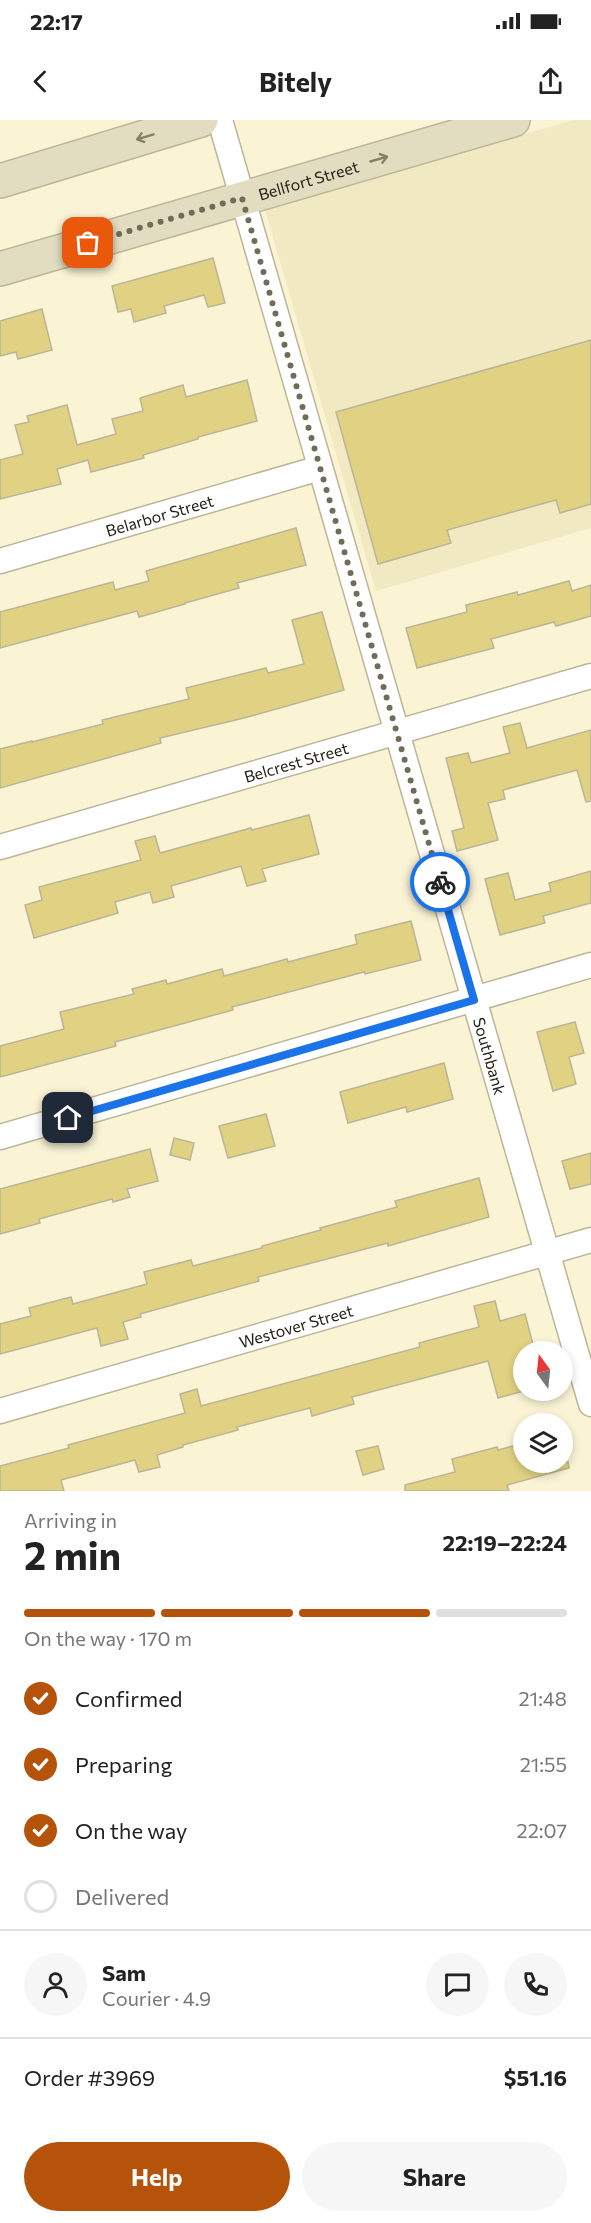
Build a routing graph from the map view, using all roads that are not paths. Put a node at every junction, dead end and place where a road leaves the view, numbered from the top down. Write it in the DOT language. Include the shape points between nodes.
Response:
graph roads {
  1 [pos="201,120"];
  2 [pos="220,120"];
  3 [pos="513,120"];
  4 [pos="0,181"];
  5 [pos="242,198"];
  6 [pos="0,268"];
  7 [pos="320,468"];
  8 [pos="0,561"];
  9 [pos="591,676"];
  10 [pos="397,733"];
  11 [pos="0,848"];
  12 [pos="591,965"];
  13 [pos="474,1000"];
  14 [pos="0,1137"];
  15 [pos="591,1240"];
  16 [pos="547,1252"];
  17 [pos="591,1404"];
  18 [pos="0,1411"];
  1 -- 4 [label="main road, one-way"];
  2 -- 5 [label="street, Southbank"];
  5 -- 3 [label="main road, Bellfort Street, one-way"];
  5 -- 6 [label="main road, Bellfort Street"];
  5 -- 7 [label="street, Southbank"];
  7 -- 8 [label="street, Belarbor Street"];
  7 -- 10 [label="street, Southbank"];
  9 -- 10 [label="street, Belcrest Street"];
  10 -- 11 [label="street, Belcrest Street"];
  10 -- 13 [label="street, Southbank"];
  12 -- 13 [label="street"];
  13 -- 14 [label="street"];
  13 -- 16 [label="street, Southbank"];
  15 -- 16 [label="street, Westover Street"];
  16 -- 17 [label="street, Southbank"];
  16 -- 18 [label="street, Westover Street"];
}
